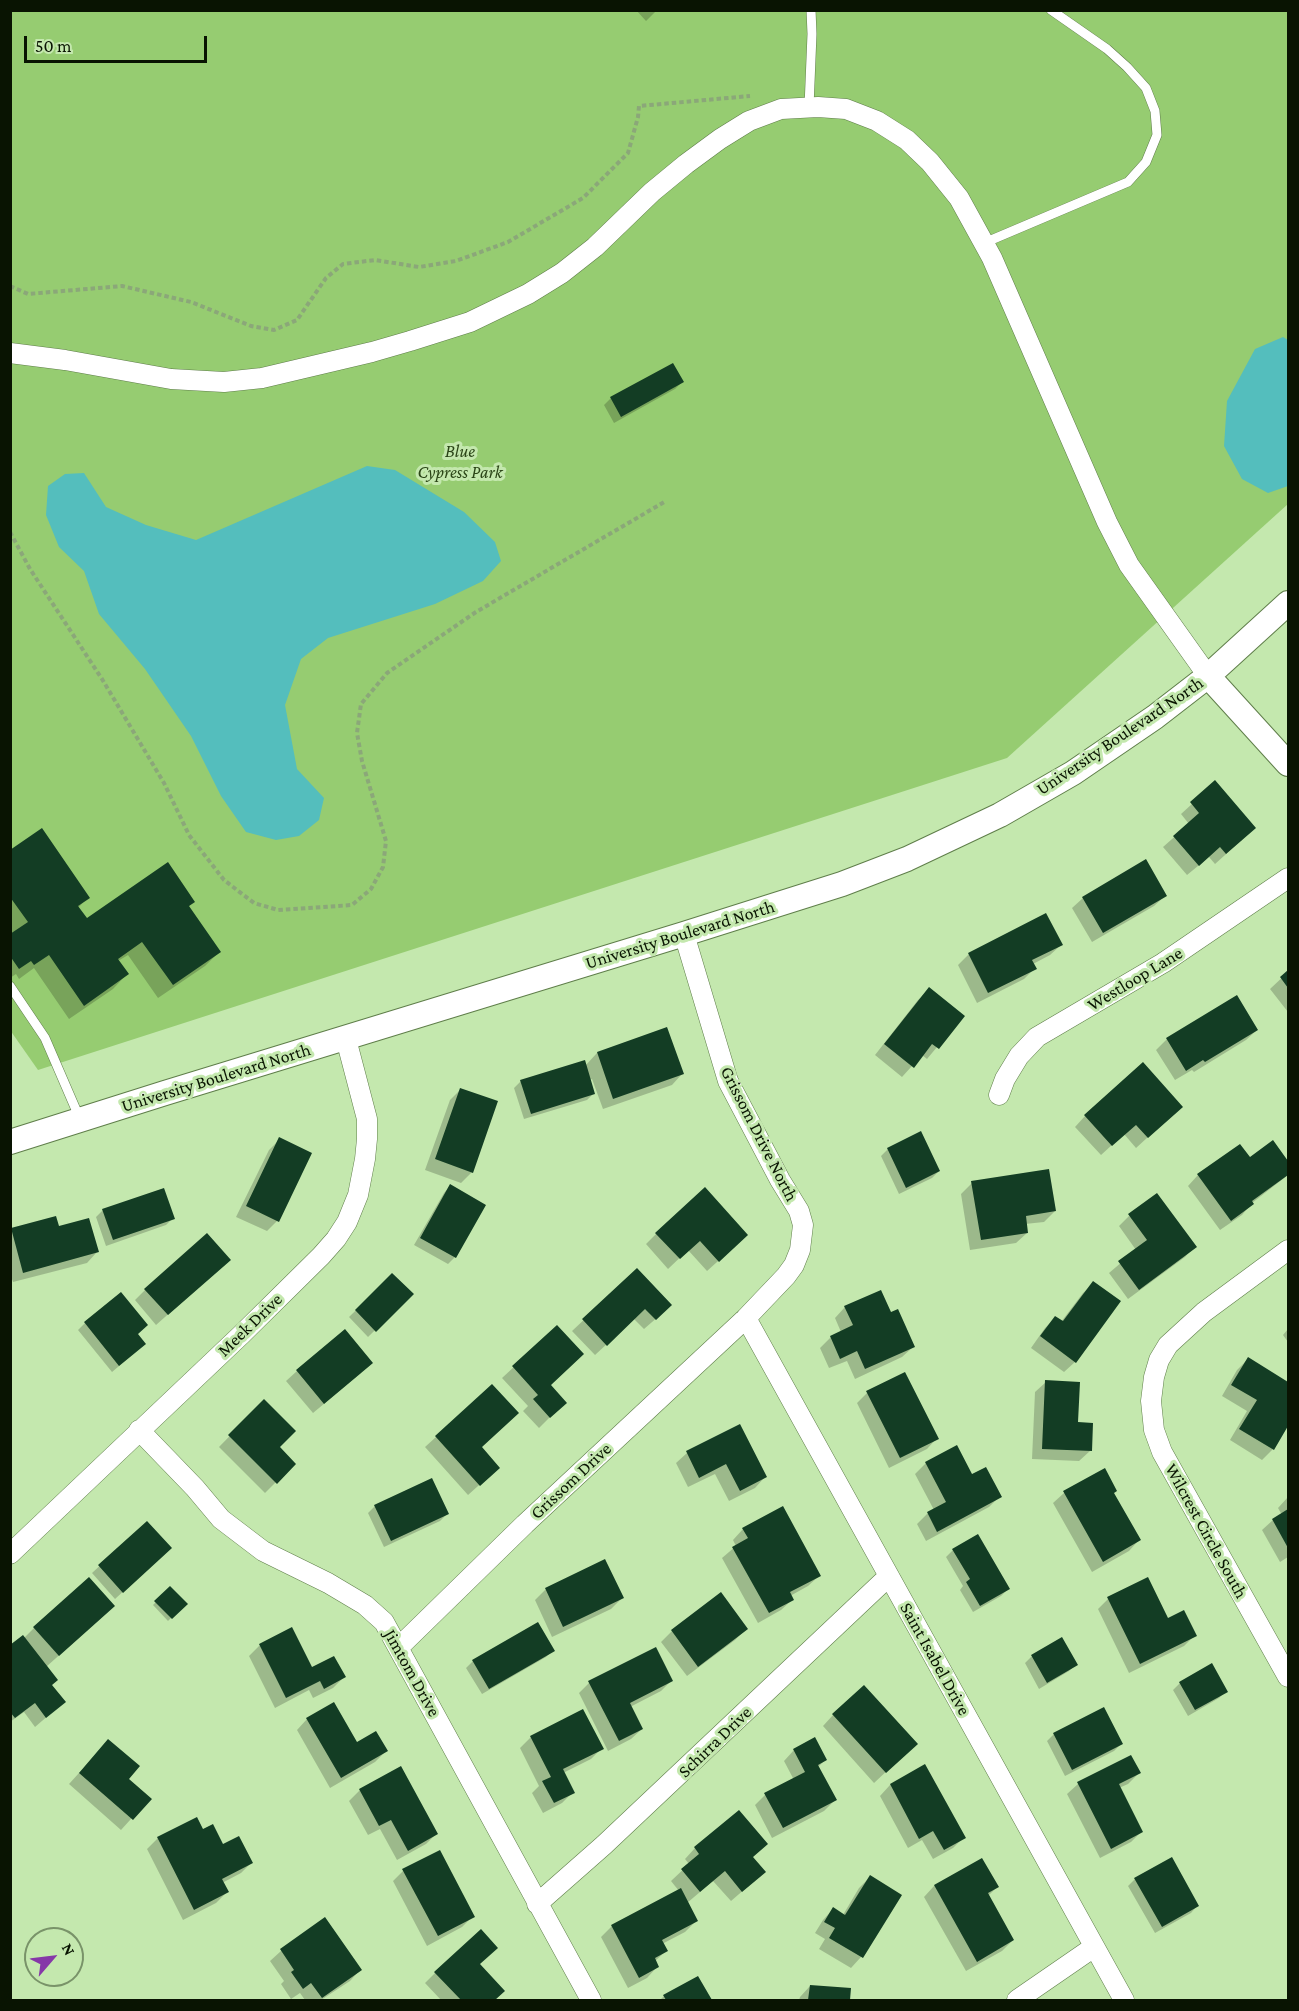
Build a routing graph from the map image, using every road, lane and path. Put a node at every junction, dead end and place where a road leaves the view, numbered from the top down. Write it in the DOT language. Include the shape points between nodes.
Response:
graph roads {
  1 [pos="811,10"];
  2 [pos="1052,10"];
  3 [pos="753,95"];
  4 [pos="809,107"];
  5 [pos="984,243"];
  6 [pos="10,286"];
  7 [pos="10,354"];
  8 [pos="666,501"];
  9 [pos="10,531"];
  10 [pos="1288,603"];
  11 [pos="1208,676"];
  12 [pos="1288,764"];
  13 [pos="1288,878"];
  14 [pos="684,934"];
  15 [pos="10,986"];
  16 [pos="346,1039"];
  17 [pos="999,1095"];
  18 [pos="80,1120"];
  19 [pos="10,1142"];
  20 [pos="1288,1250"];
  21 [pos="746,1318"];
  22 [pos="139,1430"];
  23 [pos="10,1554"];
  24 [pos="889,1576"];
  25 [pos="399,1647"];
  26 [pos="1282,1647"];
  27 [pos="1288,1677"];
  28 [pos="537,1904"];
  29 [pos="1094,1947"];
  30 [pos="591,2001"];
  31 [pos="1017,2001"];
  32 [pos="1124,2001"];
  1 -- 4 [label="lane"];
  2 -- 5 [label="lane" via="1107,49 1146,88 1155,111 1157,135 1146,162 1128,182"];
  3 -- 6 [label="path" via="639,106 628,153 583,198 508,242 456,261 419,267 375,260 343,264 326,278 297,320 274,330 251,326 190,302 122,286 28,294"];
  4 -- 5 [label="street" via="846,109 878,121 907,140 959,198"];
  4 -- 7 [label="street" via="781,109 749,121 720,139 652,192 595,247 528,294 470,322 410,341 280,374 224,382 171,379"];
  5 -- 11 [label="street" via="1107,522 1130,565"];
  8 -- 9 [label="path" via="476,612 387,673 361,704 357,733 386,841 384,867 371,889 352,905 278,910 254,903 224,880 189,835 158,773"];
  10 -- 11 [label="street, University Boulevard North"];
  11 -- 12 [label="street"];
  11 -- 14 [label="street, University Boulevard North" via="1073,773 1000,815 907,860"];
  13 -- 17 [label="street, Westloop Lane" via="1163,963 1037,1036 1019,1056"];
  14 -- 16 [label="street, University Boulevard North"];
  14 -- 21 [label="street, Grissom Drive North" via="728,1081 803,1225 794,1265"];
  15 -- 18 [label="lane" via="45,1038"];
  16 -- 18 [label="street, University Boulevard North"];
  16 -- 22 [label="street, Meek Drive" via="367,1119 365,1159 347,1222 321,1256"];
  18 -- 19 [label="street, University Boulevard North"];
  20 -- 26 [label="street, Wilcrest Circle South" via="1204,1312 1168,1345 1159,1360 1151,1401 1154,1430 1162,1452"];
  21 -- 24 [label="street, Saint Isabel Drive"];
  21 -- 25 [label="street, Grissom Drive"];
  22 -- 23 [label="street, Meek Drive"];
  22 -- 25 [label="street, Jimtom Drive" via="221,1519 263,1551 365,1605 384,1622"];
  24 -- 28 [label="street, Schirra Drive" via="637,1815"];
  24 -- 29 [label="street, Saint Isabel Drive"];
  25 -- 28 [label="street, Jimtom Drive"];
  26 -- 27 [label="street, Wilcrest Circle South"];
  28 -- 30 [label="street, Jimtom Drive"];
  29 -- 31 [label="street"];
  29 -- 32 [label="street, Saint Isabel Drive"];
}
